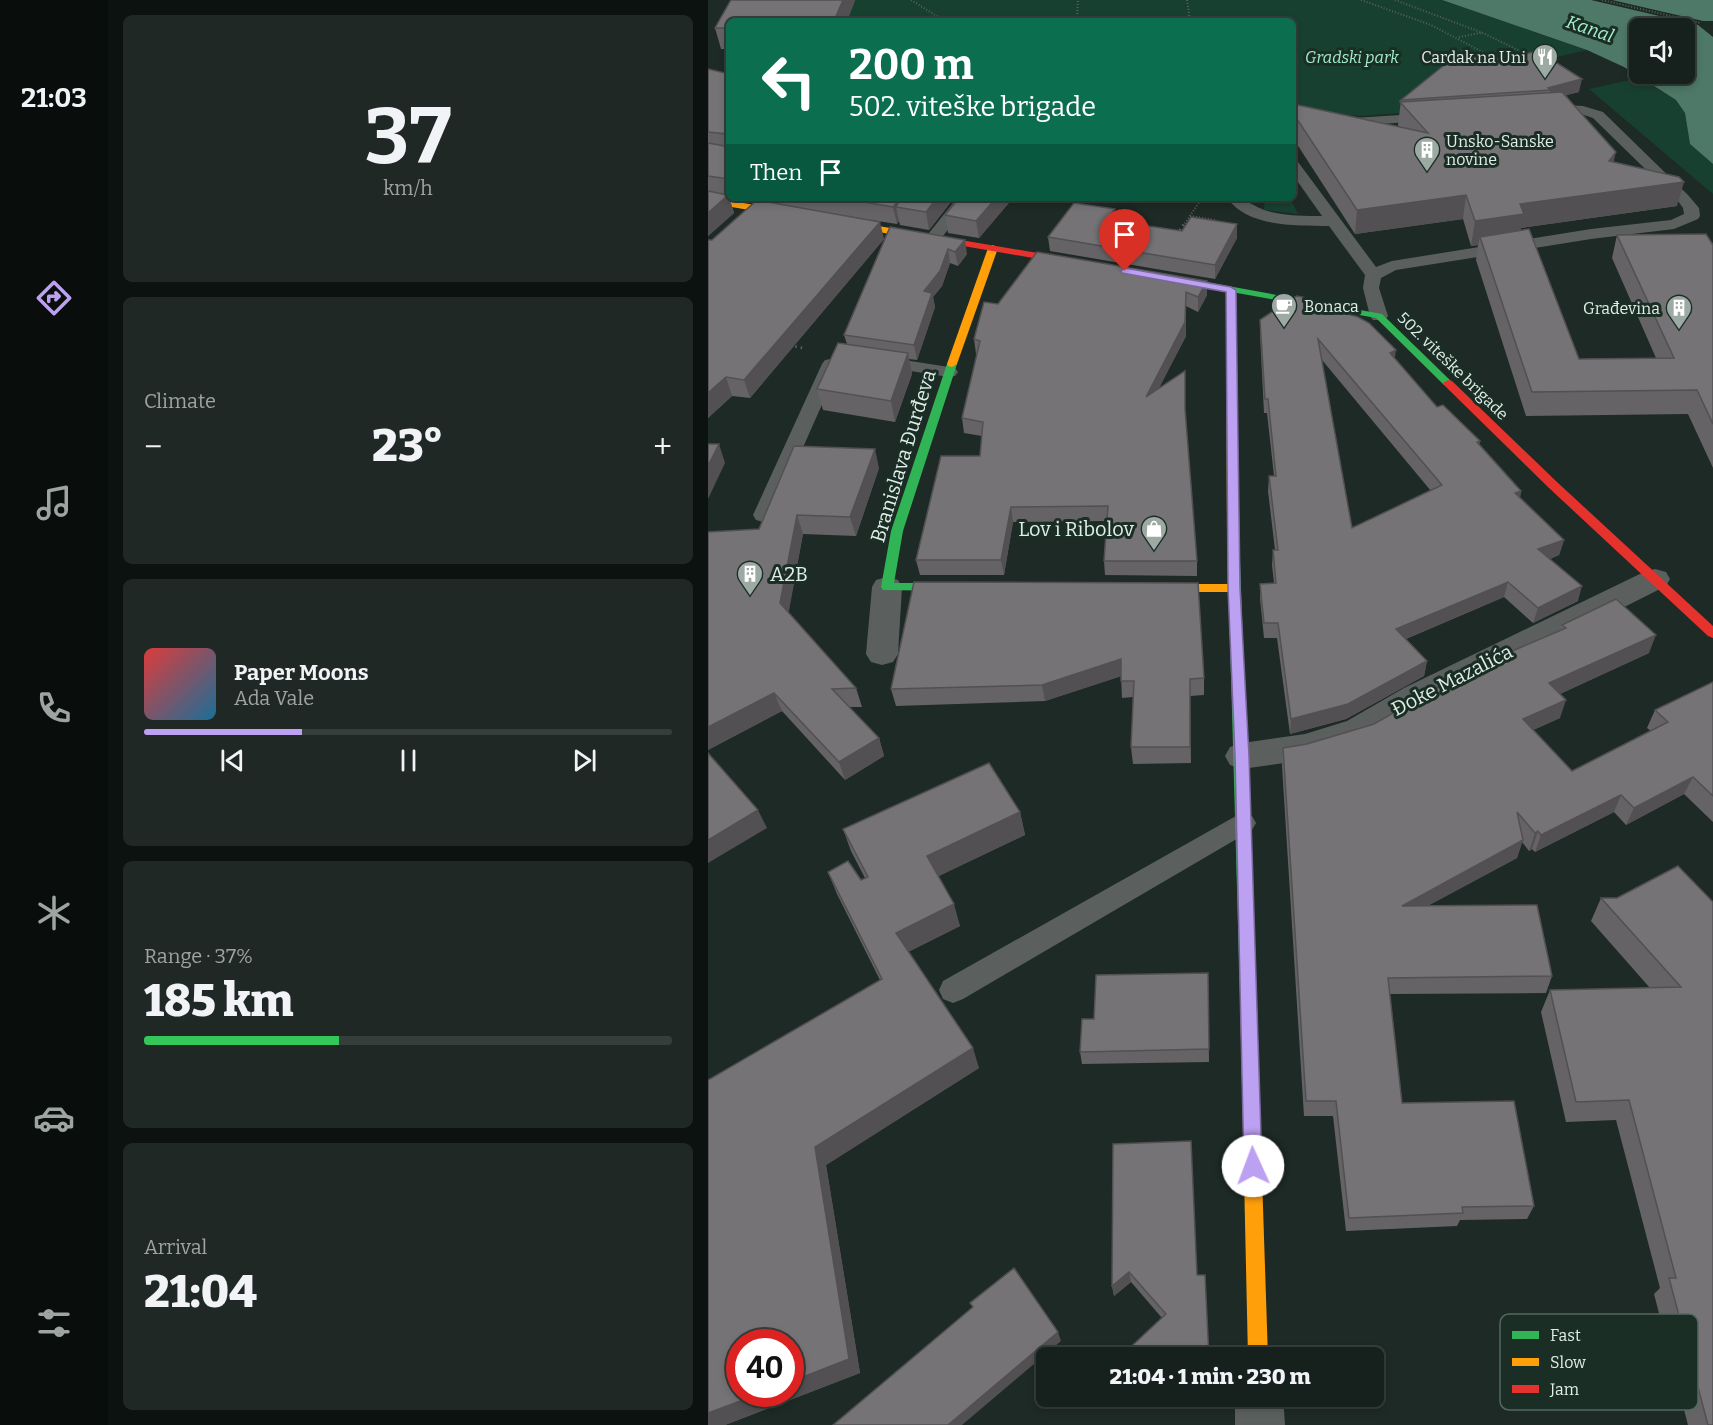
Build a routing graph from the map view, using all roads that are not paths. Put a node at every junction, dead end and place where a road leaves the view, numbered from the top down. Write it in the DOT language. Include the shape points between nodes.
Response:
graph roads {
  1 [pos="1532,109"];
  2 [pos="1449,116"];
  3 [pos="1296,118"];
  4 [pos="1296,171"];
  5 [pos="708,200"];
  6 [pos="963,201"];
  7 [pos="1238,201"];
  8 [pos="1332,221"];
  9 [pos="933,238"];
  10 [pos="993,248"];
  11 [pos="1092,265"];
  12 [pos="1147,275"];
  13 [pos="1372,275"];
  14 [pos="1231,290"];
  15 [pos="1379,316"];
  16 [pos="949,372"];
  17 [pos="763,515"];
  18 [pos="1655,579"];
  19 [pos="887,586"];
  20 [pos="971,587"];
  21 [pos="1138,588"];
  22 [pos="1234,588"];
  23 [pos="1713,633"];
  24 [pos="882,654"];
  25 [pos="1242,756"];
  26 [pos="1243,823"];
  27 [pos="952,990"];
  28 [pos="1258,1347"];
  29 [pos="1259,1407"];
  30 [pos="1260,1425"];
  1 -- 13 [label="lane" via="1563,108 1598,115 1683,198 1692,216 1674,224 1392,266"];
  2 -- 3 [label="lane" via="1354,122"];
  4 -- 8 [label="lane"];
  5 -- 9 [label="street" via="748,215"];
  6 -- 9 [label="lane"];
  7 -- 8 [label="lane" via="1244,208 1269,216"];
  8 -- 13 [label="lane"];
  9 -- 10 [label="street"];
  10 -- 11 [label="street"];
  10 -- 16 [label="street, Branislava Đurđeva"];
  12 -- 14 [label="street, 502. viteške brigade"];
  13 -- 15 [label="lane" via="1371,288"];
  14 -- 15 [label="street, 502. viteške brigade"];
  14 -- 22 [label="street"];
  15 -- 18 [label="street, 502. viteške brigade"];
  16 -- 17 [label="lane" via="848,357"];
  16 -- 19 [label="street, Branislava Đurđeva" via="897,531"];
  18 -- 23 [label="street, 502. viteške brigade"];
  18 -- 25 [label="street, Đoke Mazalića" via="1426,692 1358,731 1305,747"];
  19 -- 20 [label="street"];
  19 -- 24 [label="street"];
  21 -- 22 [label="street"];
  22 -- 25 [label="street"];
  25 -- 26 [label="street"];
  26 -- 27 [label="lane"];
  26 -- 28 [label="street"];
  29 -- 30 [label="street"];
}
